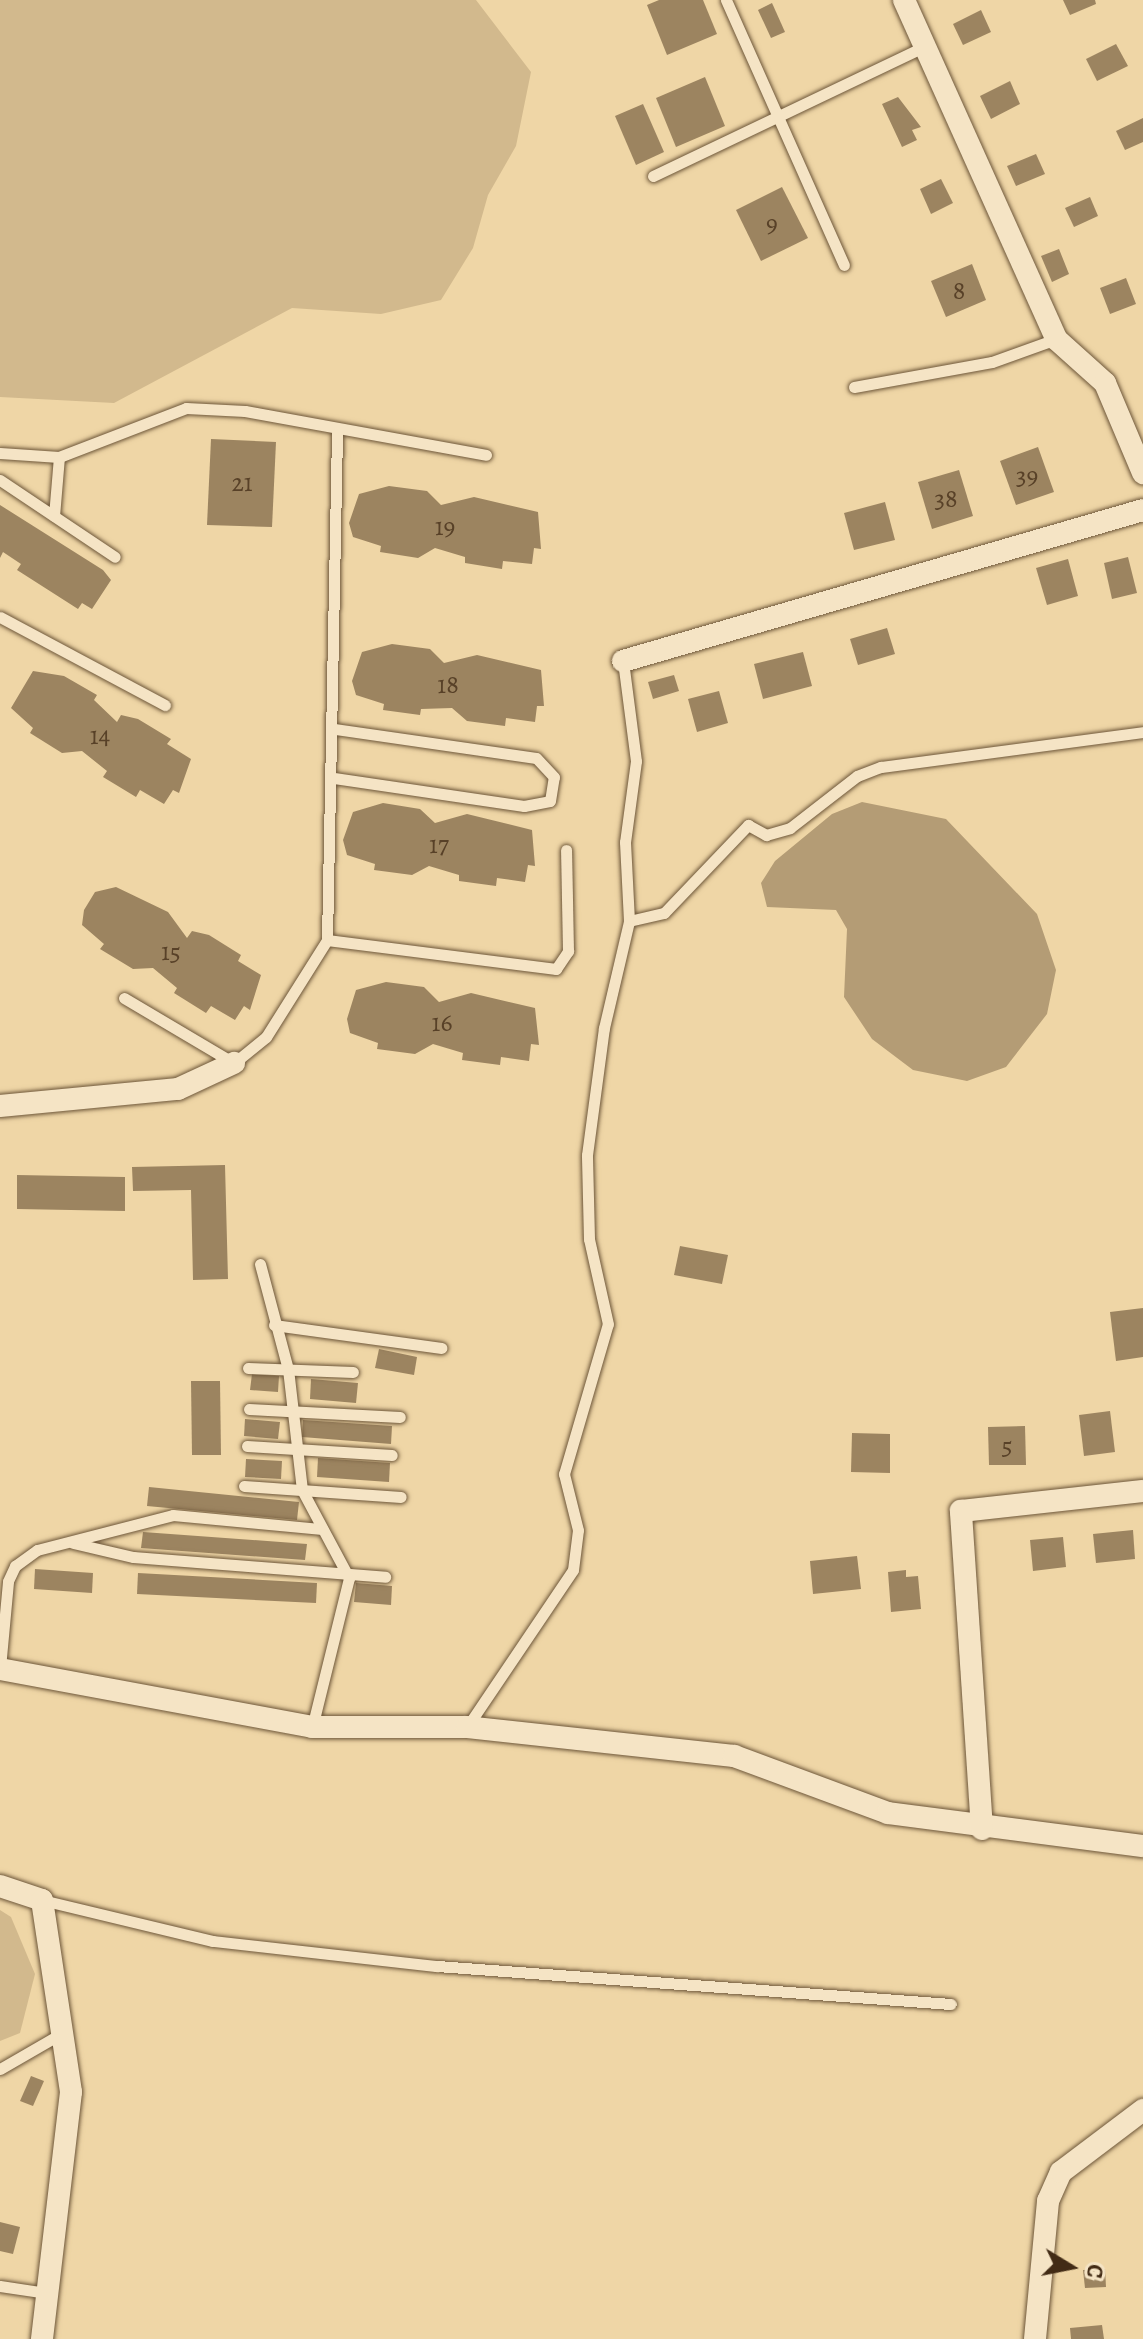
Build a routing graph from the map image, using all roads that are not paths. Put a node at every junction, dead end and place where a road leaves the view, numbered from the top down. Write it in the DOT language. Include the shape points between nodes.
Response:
graph roads {
  1 [pos="726,0"];
  2 [pos="904,0"];
  3 [pos="923,47"];
  4 [pos="779,116"];
  5 [pos="653,176"];
  6 [pos="844,265"];
  7 [pos="1056,339"];
  8 [pos="854,387"];
  9 [pos="337,433"];
  10 [pos="0,453"];
  11 [pos="486,455"];
  12 [pos="59,457"];
  13 [pos="1143,473"];
  14 [pos="0,480"];
  15 [pos="1143,510"];
  16 [pos="54,516"];
  17 [pos="115,557"];
  18 [pos="0,617"];
  19 [pos="623,661"];
  20 [pos="165,705"];
  21 [pos="334,729"];
  22 [pos="1143,732"];
  23 [pos="334,778"];
  24 [pos="566,850"];
  25 [pos="629,921"];
  26 [pos="327,940"];
  27 [pos="124,998"];
  28 [pos="234,1063"];
  29 [pos="0,1106"];
  30 [pos="260,1264"];
  31 [pos="274,1325"];
  32 [pos="441,1348"];
  33 [pos="248,1368"];
  34 [pos="288,1369"];
  35 [pos="353,1372"];
  36 [pos="249,1409"];
  37 [pos="290,1411"];
  38 [pos="400,1417"];
  39 [pos="247,1446"];
  40 [pos="293,1449"];
  41 [pos="392,1455"];
  42 [pos="244,1486"];
  43 [pos="302,1490"];
  44 [pos="1143,1491"];
  45 [pos="401,1497"];
  46 [pos="322,1529"];
  47 [pos="71,1543"];
  48 [pos="385,1577"];
  49 [pos="349,1578"];
  50 [pos="0,1669"];
  51 [pos="312,1727"];
  52 [pos="467,1727"];
  53 [pos="982,1829"];
  54 [pos="1143,1846"];
  55 [pos="0,1886"];
  56 [pos="42,1900"];
  57 [pos="951,2004"];
  58 [pos="62,2033"];
  59 [pos="0,2069"];
  60 [pos="1143,2110"];
  61 [pos="0,2286"];
  62 [pos="47,2293"];
  63 [pos="42,2339"];
  64 [pos="1035,2339"];
  1 -- 4 [label="lane"];
  2 -- 3 [label="street"];
  3 -- 4 [label="lane"];
  3 -- 7 [label="street"];
  4 -- 5 [label="lane"];
  4 -- 6 [label="lane"];
  7 -- 8 [label="lane" via="992,362"];
  7 -- 13 [label="street" via="1105,383"];
  9 -- 11 [label="lane"];
  9 -- 12 [label="lane" via="245,411 186,408"];
  9 -- 21 [label="lane"];
  10 -- 12 [label="lane"];
  12 -- 16 [label="lane"];
  14 -- 16 [label="lane"];
  15 -- 19 [label="street"];
  16 -- 17 [label="lane"];
  18 -- 20 [label="lane"];
  19 -- 25 [label="lane" via="636,761 625,842"];
  21 -- 23 [label="lane"];
  21 -- 23 [label="lane" via="536,758 554,777 550,801 524,806"];
  22 -- 25 [label="lane" via="881,767 857,776 790,828 766,835 748,825 664,913"];
  23 -- 26 [label="lane"];
  24 -- 26 [label="lane" via="568,951 556,969"];
  25 -- 52 [label="lane" via="604,1028 587,1155 589,1239 608,1324 564,1474 578,1530 573,1570"];
  26 -- 28 [label="lane" via="266,1037"];
  27 -- 28 [label="lane"];
  28 -- 29 [label="street" via="178,1089"];
  30 -- 31 [label="lane"];
  31 -- 32 [label="lane"];
  31 -- 34 [label="lane"];
  33 -- 34 [label="lane"];
  34 -- 35 [label="lane"];
  34 -- 37 [label="lane"];
  36 -- 37 [label="lane"];
  37 -- 38 [label="lane"];
  37 -- 40 [label="lane"];
  39 -- 40 [label="lane"];
  40 -- 41 [label="lane"];
  40 -- 43 [label="lane"];
  42 -- 43 [label="lane"];
  43 -- 45 [label="lane"];
  43 -- 46 [label="lane"];
  44 -- 53 [label="street" via="961,1511"];
  46 -- 47 [label="lane" via="173,1515"];
  46 -- 49 [label="lane"];
  47 -- 49 [label="lane" via="133,1557"];
  47 -- 50 [label="lane" via="37,1550 15,1566"];
  48 -- 49 [label="lane"];
  49 -- 51 [label="lane"];
  50 -- 51 [label="street"];
  51 -- 52 [label="street"];
  52 -- 53 [label="street" via="734,1756 888,1813"];
  53 -- 54 [label="street"];
  55 -- 56 [label="street"];
  56 -- 57 [label="lane" via="228,1943 437,1966"];
  56 -- 58 [label="street"];
  58 -- 59 [label="lane"];
  58 -- 62 [label="street" via="71,2092"];
  60 -- 64 [label="street" via="1061,2172 1048,2201"];
  61 -- 62 [label="lane"];
  62 -- 63 [label="street"];
}
